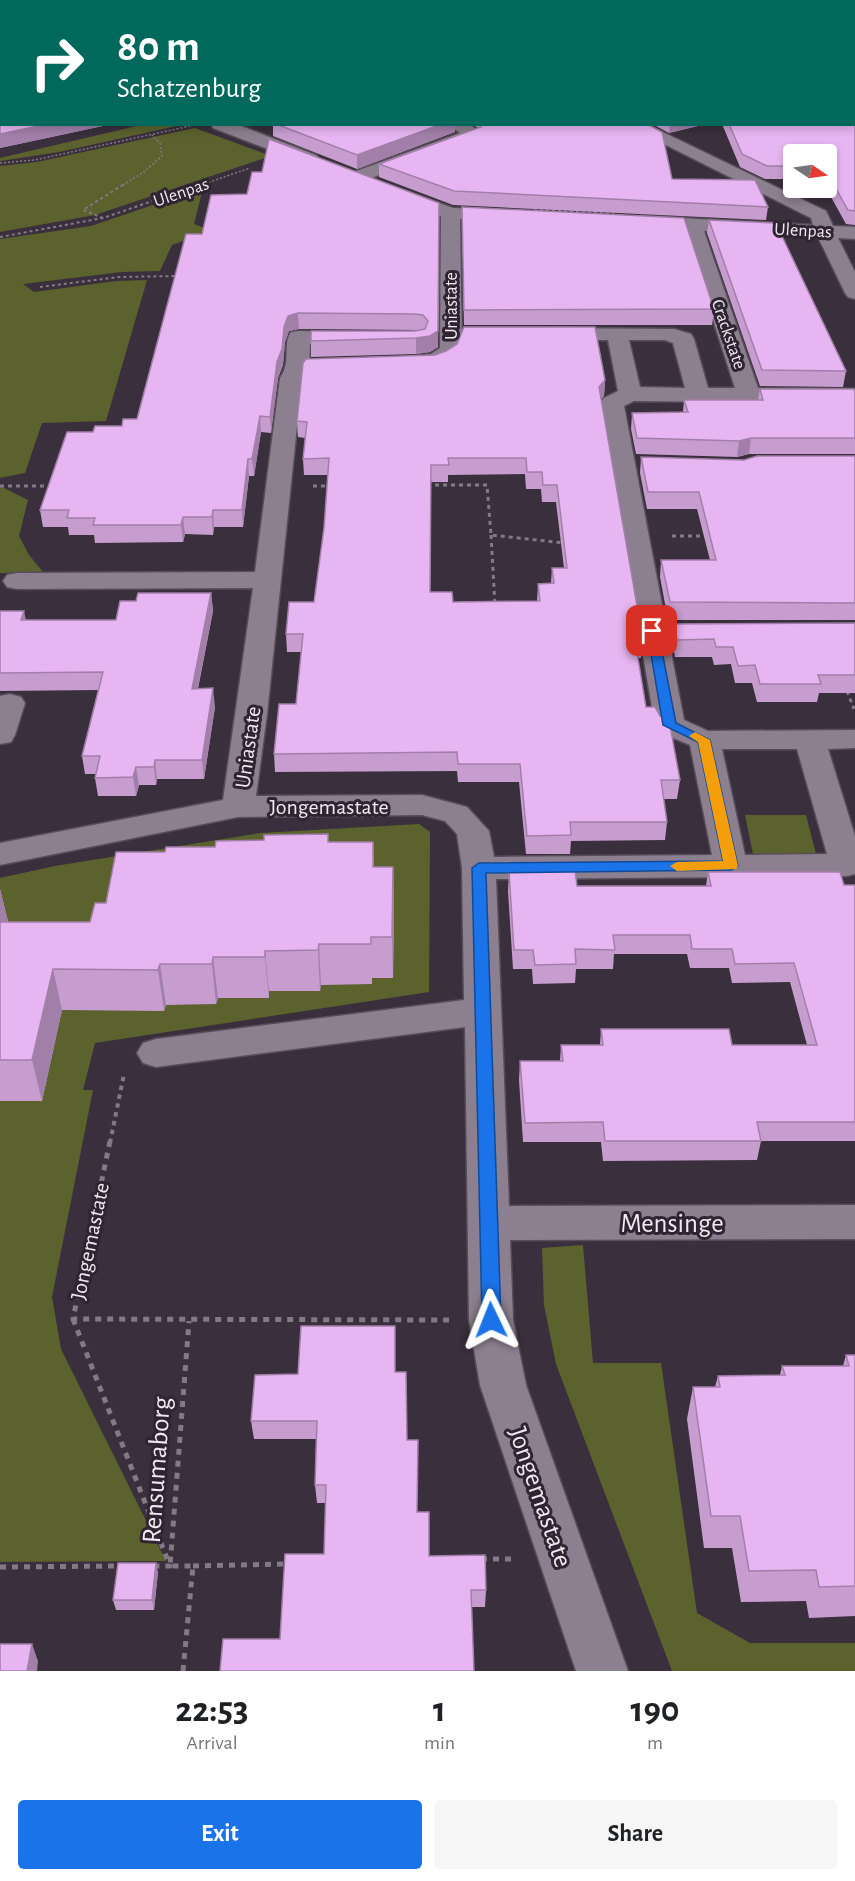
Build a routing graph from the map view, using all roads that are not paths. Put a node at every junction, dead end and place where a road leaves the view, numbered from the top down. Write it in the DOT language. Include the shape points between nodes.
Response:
graph roads {
  1 [pos="224,126"];
  2 [pos="459,126"];
  3 [pos="636,126"];
  4 [pos="357,177"];
  5 [pos="450,213"];
  6 [pos="527,213"];
  7 [pos="623,218"];
  8 [pos="692,225"];
  9 [pos="825,231"];
  10 [pos="855,233"];
  11 [pos="855,293"];
  12 [pos="452,333"];
  13 [pos="475,333"];
  14 [pos="534,334"];
  15 [pos="617,334"];
  16 [pos="381,338"];
  17 [pos="394,363"];
  18 [pos="630,394"];
  19 [pos="698,394"];
  20 [pos="749,395"];
  21 [pos="855,396"];
  22 [pos="268,580"];
  23 [pos="17,581"];
  24 [pos="10,703"];
  25 [pos="0,735"];
  26 [pos="810,739"];
  27 [pos="855,739"];
  28 [pos="704,740"];
  29 [pos="238,807"];
  30 [pos="0,854"];
  31 [pos="731,866"];
  32 [pos="479,868"];
  33 [pos="483,1011"];
  34 [pos="156,1053"];
  35 [pos="855,1222"];
  36 [pos="489,1223"];
  37 [pos="602,1671"];
  1 -- 4 [label="street"];
  2 -- 4 [label="street" via="474,135"];
  3 -- 9 [label="street" via="819,215"];
  4 -- 5 [label="street"];
  5 -- 6 [label="street"];
  5 -- 12 [label="street, Uniastate"];
  7 -- 8 [label="street, Ulenpas"];
  8 -- 9 [label="street, Ulenpas"];
  8 -- 20 [label="street, Crackstate"];
  9 -- 10 [label="street, Ulenpas"];
  9 -- 11 [label="street"];
  12 -- 13 [label="street"];
  12 -- 17 [label="street, Uniastate" via="451,350 437,360"];
  14 -- 15 [label="street"];
  15 -- 18 [label="street"];
  15 -- 19 [label="street" via="666,334 683,339"];
  16 -- 22 [label="street, Uniastate" via="299,338 308,366 291,378"];
  18 -- 19 [label="street, Crackstate"];
  18 -- 28 [label="street" via="612,403 634,463 636,536 664,631 670,725"];
  19 -- 20 [label="street, Crackstate"];
  20 -- 21 [label="street"];
  22 -- 23 [label="street"];
  22 -- 29 [label="street, Uniastate"];
  24 -- 25 [label="street"];
  26 -- 27 [label="street"];
  26 -- 28 [label="street"];
  26 -- 31 [label="street" via="847,865"];
  28 -- 31 [label="street"];
  29 -- 30 [label="street, Jongemastate"];
  29 -- 32 [label="street, Jongemastate" via="423,805 456,814 473,831"];
  31 -- 32 [label="street"];
  32 -- 33 [label="street, Jongemastate"];
  33 -- 34 [label="street"];
  33 -- 36 [label="street, Jongemastate"];
  35 -- 36 [label="street, Mensinge"];
  36 -- 37 [label="street, Jongemastate" via="491,1320 502,1385"];
}
